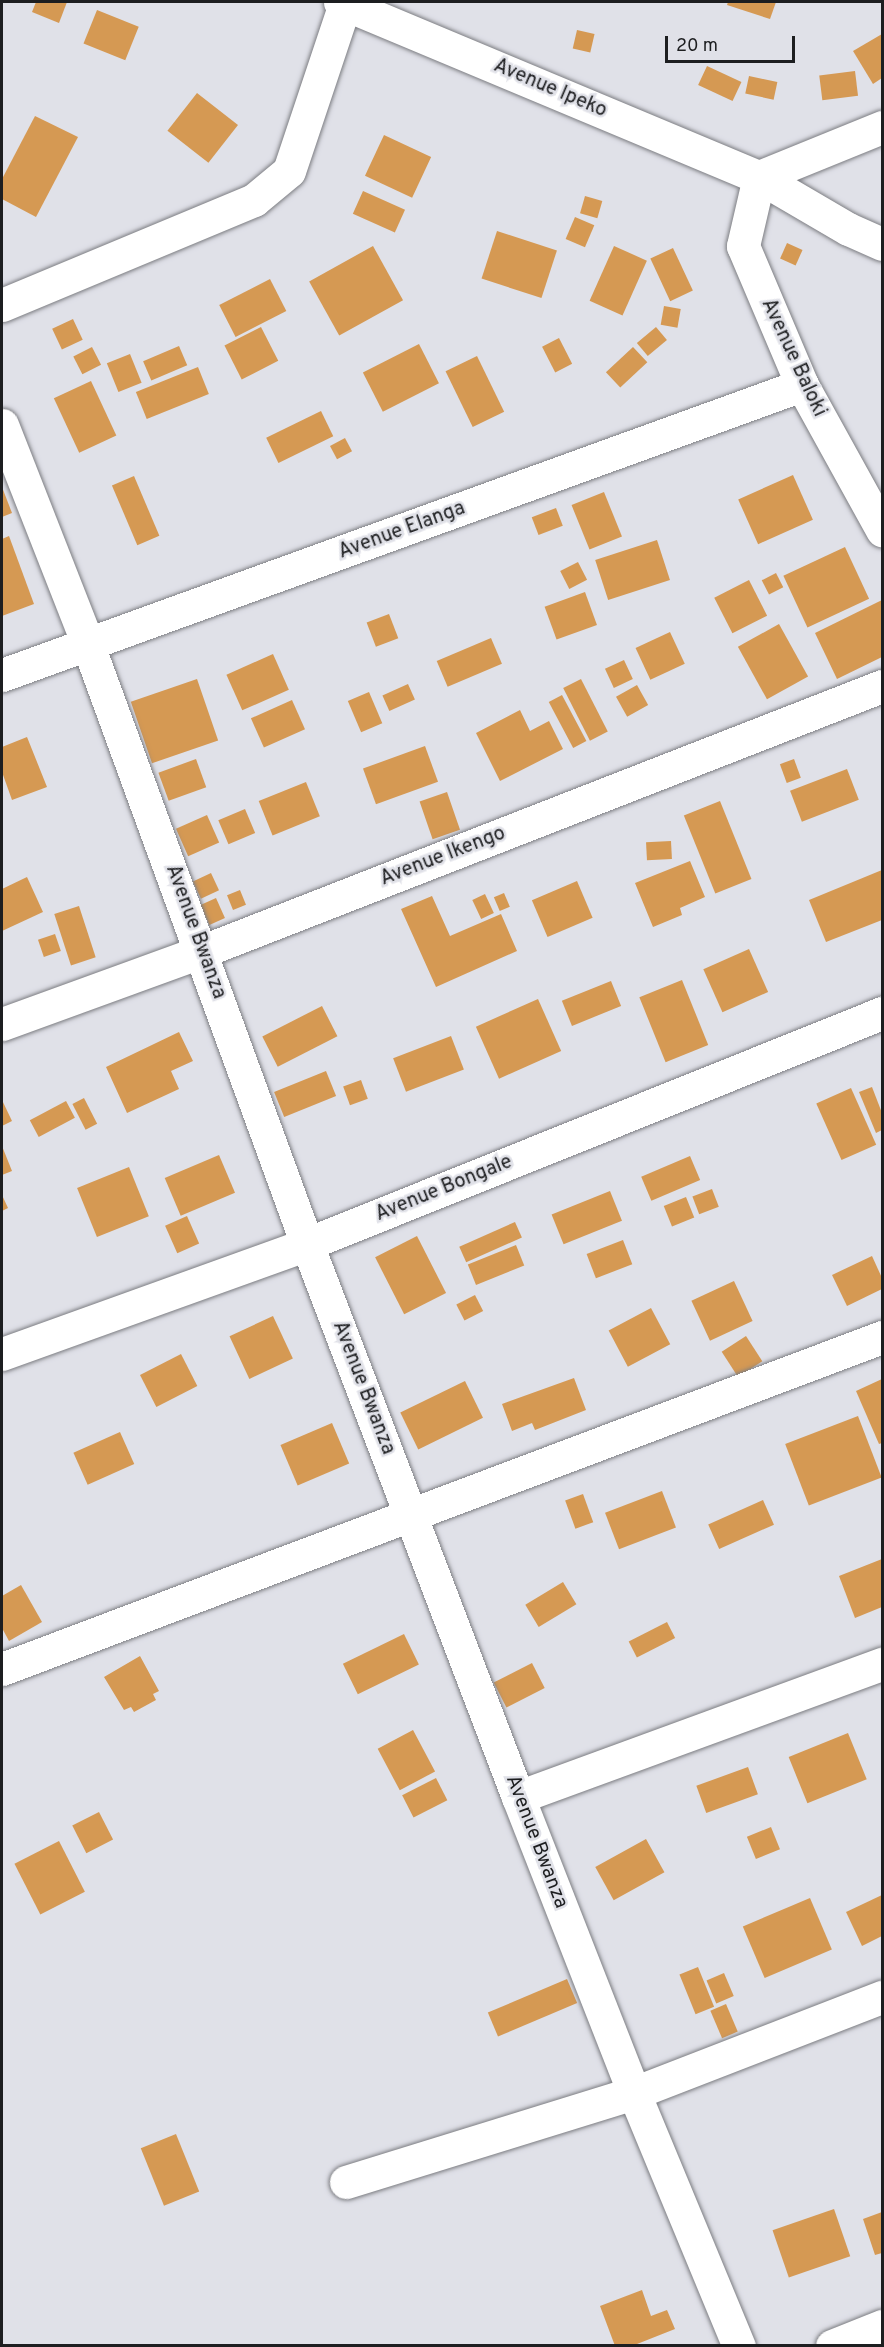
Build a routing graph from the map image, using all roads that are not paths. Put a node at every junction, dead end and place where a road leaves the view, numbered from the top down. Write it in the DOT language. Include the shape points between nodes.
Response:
graph roads {
  1 [pos="343,3"];
  2 [pos="882,127"];
  3 [pos="759,177"];
  4 [pos="882,244"];
  5 [pos="2,305"];
  6 [pos="802,385"];
  7 [pos="2,425"];
  8 [pos="882,530"];
  9 [pos="88,645"];
  10 [pos="2,675"];
  11 [pos="882,686"];
  12 [pos="202,951"];
  13 [pos="882,1013"];
  14 [pos="2,1024"];
  15 [pos="308,1244"];
  16 [pos="882,1337"];
  17 [pos="2,1354"];
  18 [pos="411,1513"];
  19 [pos="882,1664"];
  20 [pos="2,1669"];
  21 [pos="518,1797"];
  22 [pos="882,1997"];
  23 [pos="634,2093"];
  24 [pos="346,2182"];
  25 [pos="882,2326"];
  26 [pos="739,2346"];
  27 [pos="832,2346"];
  1 -- 3 [label="street, Avenue Ipeko"];
  1 -- 5 [label="street" via="289,171 254,200"];
  2 -- 3 [label="street"];
  3 -- 4 [label="street, Avenue Ipeko"];
  3 -- 6 [label="street, Avenue Baloki" via="742,246"];
  6 -- 8 [label="street, Avenue Baloki"];
  6 -- 9 [label="street, Avenue Elanga"];
  7 -- 9 [label="street, Avenue Bwanza"];
  9 -- 10 [label="street, Avenue Elanga"];
  9 -- 12 [label="street, Avenue Bwanza"];
  11 -- 12 [label="street, Avenue Ikengo"];
  12 -- 14 [label="street, Avenue Ikengo"];
  12 -- 15 [label="street, Avenue Bwanza"];
  13 -- 15 [label="street, Avenue Bongale"];
  15 -- 17 [label="street, Avenue Bongale"];
  15 -- 18 [label="street, Avenue Bwanza"];
  16 -- 18 [label="street"];
  18 -- 20 [label="street"];
  18 -- 21 [label="street, Avenue Bwanza"];
  19 -- 21 [label="street"];
  21 -- 23 [label="street, Avenue Bwanza"];
  22 -- 23 [label="street"];
  23 -- 24 [label="street"];
  23 -- 26 [label="street, Avenue Bwanza"];
  25 -- 27 [label="street"];
}
